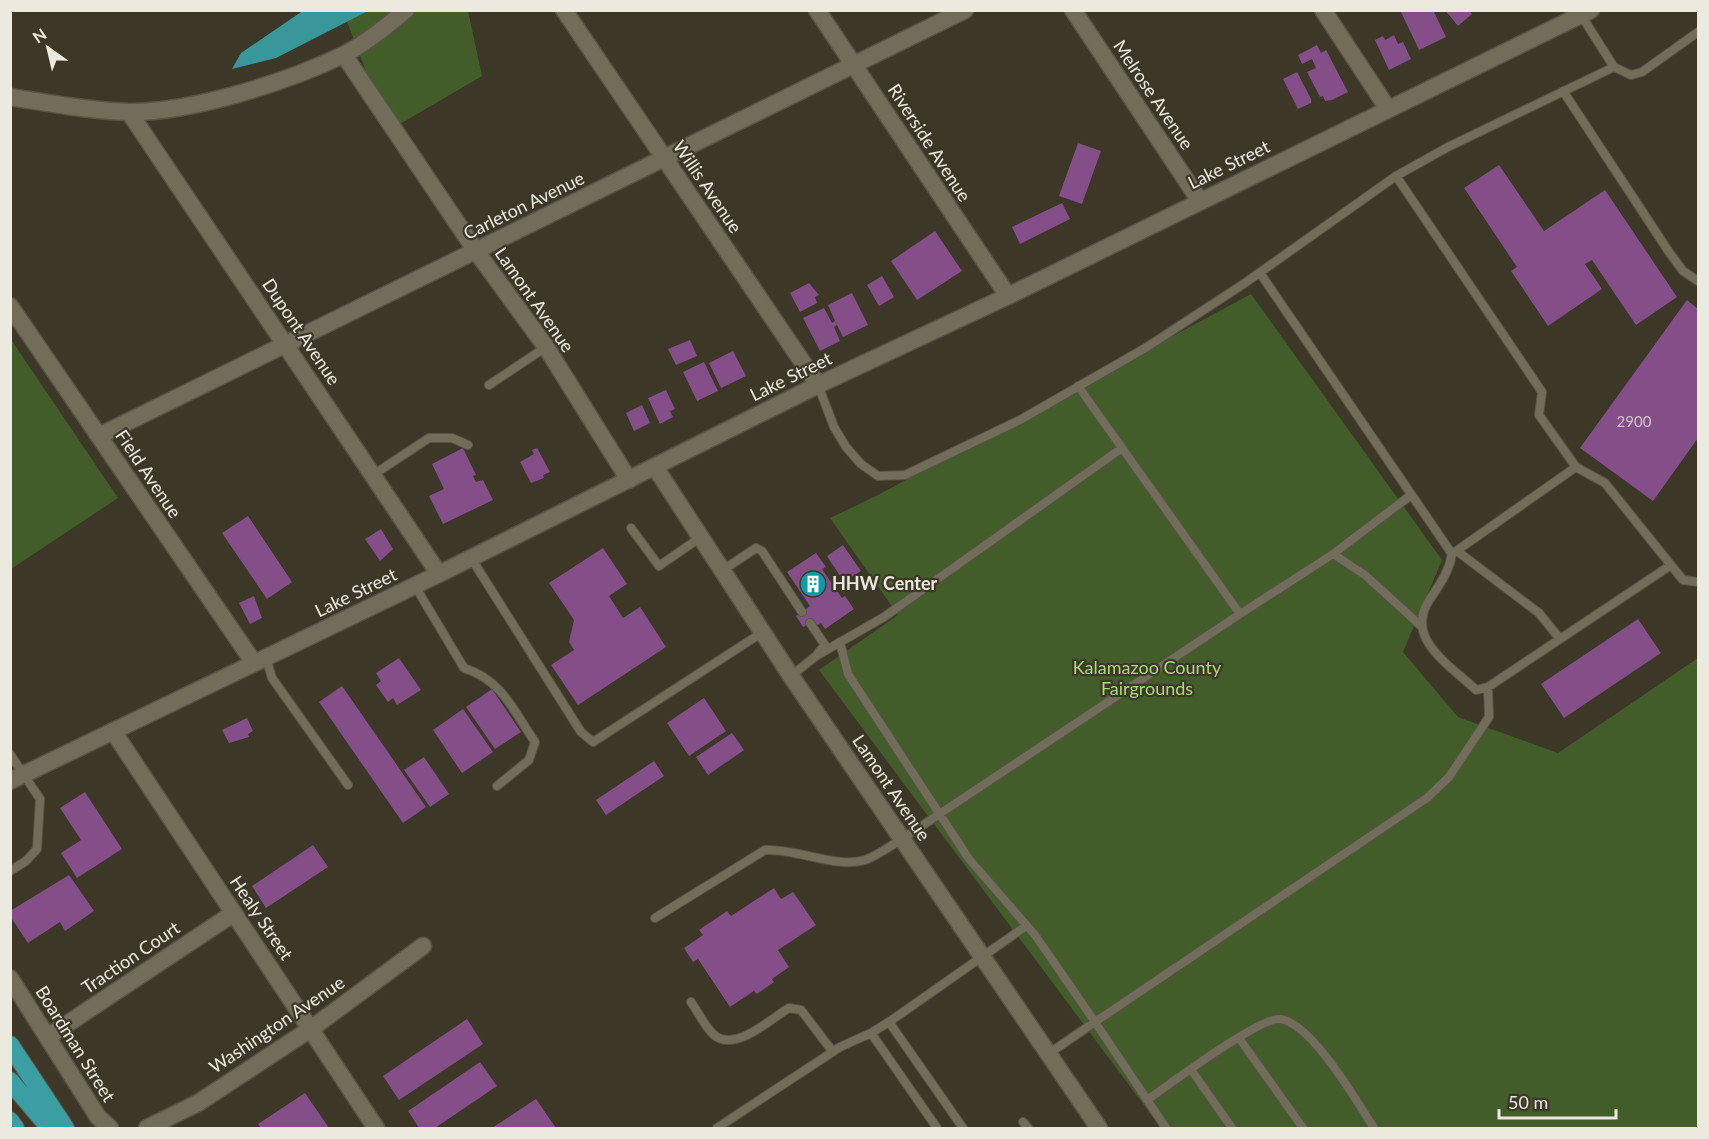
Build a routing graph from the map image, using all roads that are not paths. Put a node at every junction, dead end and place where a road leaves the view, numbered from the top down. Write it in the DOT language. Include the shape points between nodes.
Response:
graph roads {
  1 [pos="406,10"];
  2 [pos="564,10"];
  3 [pos="817,10"];
  4 [pos="965,10"];
  5 [pos="1073,10"];
  6 [pos="1323,10"];
  7 [pos="1583,12"];
  8 [pos="1698,32"];
  9 [pos="344,55"];
  10 [pos="854,65"];
  11 [pos="1614,67"];
  12 [pos="1563,91"];
  13 [pos="10,97"];
  14 [pos="1388,109"];
  15 [pos="129,112"];
  16 [pos="665,160"];
  17 [pos="1396,176"];
  18 [pos="1200,201"];
  19 [pos="476,250"];
  20 [pos="1260,273"];
  21 [pos="1698,281"];
  22 [pos="1008,296"];
  23 [pos="10,306"];
  24 [pos="286,344"];
  25 [pos="546,347"];
  26 [pos="489,384"];
  27 [pos="818,385"];
  28 [pos="1078,387"];
  29 [pos="99,436"];
  30 [pos="468,445"];
  31 [pos="1122,448"];
  32 [pos="655,467"];
  33 [pos="1576,467"];
  34 [pos="373,475"];
  35 [pos="629,480"];
  36 [pos="1411,495"];
  37 [pos="631,528"];
  38 [pos="701,537"];
  39 [pos="1454,553"];
  40 [pos="1333,554"];
  41 [pos="471,558"];
  42 [pos="1671,565"];
  43 [pos="723,570"];
  44 [pos="439,574"];
  45 [pos="1698,582"];
  46 [pos="415,586"];
  47 [pos="802,612"];
  48 [pos="1240,614"];
  49 [pos="810,623"];
  50 [pos="1420,625"];
  51 [pos="763,632"];
  52 [pos="1560,639"];
  53 [pos="840,642"];
  54 [pos="816,656"];
  55 [pos="260,661"];
  56 [pos="791,676"];
  57 [pos="1488,687"];
  58 [pos="113,731"];
  59 [pos="10,754"];
  60 [pos="17,778"];
  61 [pos="348,785"];
  62 [pos="497,786"];
  63 [pos="939,814"];
  64 [pos="902,839"];
  65 [pos="10,872"];
  66 [pos="234,913"];
  67 [pos="655,918"];
  68 [pos="1026,926"];
  69 [pos="423,946"];
  70 [pos="981,956"];
  71 [pos="10,978"];
  72 [pos="691,1002"];
  73 [pos="889,1022"];
  74 [pos="1095,1022"];
  75 [pos="312,1028"];
  76 [pos="871,1033"];
  77 [pos="49,1036"];
  78 [pos="1239,1038"];
  79 [pos="10,1045"];
  80 [pos="832,1052"];
  81 [pos="1048,1054"];
  82 [pos="1192,1071"];
  83 [pos="10,1081"];
  84 [pos="1147,1100"];
  85 [pos="10,1121"];
  86 [pos="166,1125"];
  87 [pos="15,1128"];
  88 [pos="50,1128"];
  89 [pos="65,1128"];
  90 [pos="110,1128"];
  91 [pos="147,1128"];
  92 [pos="376,1128"];
  93 [pos="717,1128"];
  94 [pos="937,1128"];
  95 [pos="963,1128"];
  96 [pos="1099,1128"];
  97 [pos="1166,1128"];
  98 [pos="1232,1128"];
  99 [pos="1303,1128"];
  100 [pos="1374,1128"];
  1 -- 9 [label="street"];
  2 -- 16 [label="street, Willis Avenue"];
  3 -- 10 [label="street, Riverside Avenue"];
  4 -- 10 [label="street, Carleton Avenue"];
  5 -- 18 [label="street, Melrose Avenue"];
  6 -- 14 [label="street"];
  7 -- 11 [label="lane"];
  7 -- 14 [label="street, Lake Street"];
  8 -- 11 [label="lane" via="1642,72 1632,75"];
  9 -- 15 [label="street" via="223,97"];
  9 -- 19 [label="street, Lamont Avenue"];
  10 -- 16 [label="street, Carleton Avenue"];
  10 -- 22 [label="street, Riverside Avenue"];
  11 -- 12 [label="lane"];
  12 -- 17 [label="lane"];
  12 -- 21 [label="lane" via="1669,252 1683,271"];
  13 -- 15 [label="street"];
  14 -- 18 [label="street, Lake Street"];
  15 -- 24 [label="street, Dupont Avenue"];
  16 -- 19 [label="street, Carleton Avenue"];
  16 -- 27 [label="street, Willis Avenue"];
  17 -- 20 [label="lane"];
  17 -- 33 [label="lane" via="1542,392 1539,415"];
  18 -- 22 [label="street, Lake Street"];
  19 -- 24 [label="street, Carleton Avenue"];
  19 -- 25 [label="street, Lamont Avenue"];
  20 -- 28 [label="lane"];
  20 -- 36 [label="lane"];
  22 -- 27 [label="street, Lake Street"];
  23 -- 29 [label="street, Field Avenue"];
  24 -- 29 [label="street, Carleton Avenue"];
  24 -- 34 [label="street, Dupont Avenue"];
  25 -- 26 [label="lane"];
  25 -- 35 [label="street, Lamont Avenue"];
  27 -- 28 [label="lane" via="846,447 879,476 906,475"];
  27 -- 32 [label="street, Lake Street"];
  28 -- 31 [label="lane"];
  29 -- 55 [label="street, Field Avenue"];
  30 -- 34 [label="lane" via="452,438 429,438"];
  31 -- 48 [label="lane"];
  31 -- 53 [label="lane" via="884,617"];
  32 -- 35 [label="street, Lake Street"];
  32 -- 38 [label="street, Lamont Avenue"];
  33 -- 39 [label="lane"];
  33 -- 42 [label="lane" via="1605,483"];
  34 -- 44 [label="street, Dupont Avenue"];
  35 -- 41 [label="street, Lake Street"];
  36 -- 39 [label="lane"];
  36 -- 40 [label="lane"];
  37 -- 38 [label="lane" via="658,566"];
  38 -- 43 [label="street, Lamont Avenue"];
  39 -- 50 [label="lane" via="1450,568 1422,610"];
  39 -- 52 [label="lane" via="1539,613"];
  40 -- 48 [label="lane"];
  40 -- 50 [label="lane" via="1378,586"];
  41 -- 44 [label="street, Lake Street"];
  41 -- 51 [label="lane" via="581,732 593,742"];
  42 -- 45 [label="lane" via="1683,580"];
  42 -- 52 [label="lane"];
  43 -- 47 [label="lane" via="756,548 762,551"];
  43 -- 51 [label="street, Lamont Avenue"];
  44 -- 46 [label="street, Lake Street"];
  46 -- 55 [label="street, Lake Street"];
  46 -- 62 [label="lane" via="464,668 495,683 535,742 529,760"];
  48 -- 63 [label="lane"];
  49 -- 54 [label="lane" via="825,645"];
  50 -- 57 [label="lane" via="1426,642 1476,690"];
  51 -- 56 [label="street, Lamont Avenue"];
  52 -- 57 [label="lane"];
  53 -- 54 [label="lane"];
  53 -- 63 [label="lane" via="848,674"];
  54 -- 56 [label="lane"];
  55 -- 58 [label="street, Lake Street"];
  55 -- 61 [label="lane"];
  56 -- 64 [label="street, Lamont Avenue"];
  57 -- 74 [label="lane" via="1489,717 1449,777 1427,798"];
  58 -- 60 [label="street, Lake Street"];
  58 -- 66 [label="street, Healy Street"];
  59 -- 60 [label="lane"];
  60 -- 65 [label="lane" via="40,799 37,849"];
  63 -- 64 [label="lane"];
  63 -- 68 [label="lane" via="969,859"];
  64 -- 67 [label="lane" via="865,860 852,862 780,849 765,850"];
  64 -- 70 [label="street, Lamont Avenue"];
  66 -- 75 [label="street, Healy Street"];
  66 -- 77 [label="street, Traction Court"];
  68 -- 70 [label="lane"];
  68 -- 74 [label="lane"];
  69 -- 75 [label="street, Washington Avenue"];
  70 -- 73 [label="lane"];
  70 -- 81 [label="street, Lamont Avenue"];
  71 -- 77 [label="street, Boardman Street"];
  72 -- 80 [label="lane" via="714,1035 724,1040 748,1034 789,1008 801,1010"];
  73 -- 76 [label="lane"];
  73 -- 95 [label="lane"];
  74 -- 81 [label="lane"];
  74 -- 84 [label="lane"];
  75 -- 86 [label="street, Washington Avenue"];
  75 -- 92 [label="street, Healy Street"];
  76 -- 80 [label="lane"];
  76 -- 94 [label="lane"];
  77 -- 90 [label="street, Boardman Street" via="99,1117"];
  78 -- 82 [label="lane"];
  78 -- 99 [label="lane"];
  78 -- 100 [label="lane" via="1265,1022 1280,1019 1298,1027 1314,1042"];
  79 -- 89 [label="highway"];
  80 -- 93 [label="lane"];
  81 -- 96 [label="street, Lamont Avenue"];
  82 -- 84 [label="lane"];
  82 -- 98 [label="lane"];
  83 -- 88 [label="highway"];
  84 -- 97 [label="lane"];
  85 -- 87 [label="highway"];
  86 -- 91 [label="street, Washington Avenue"];
}
